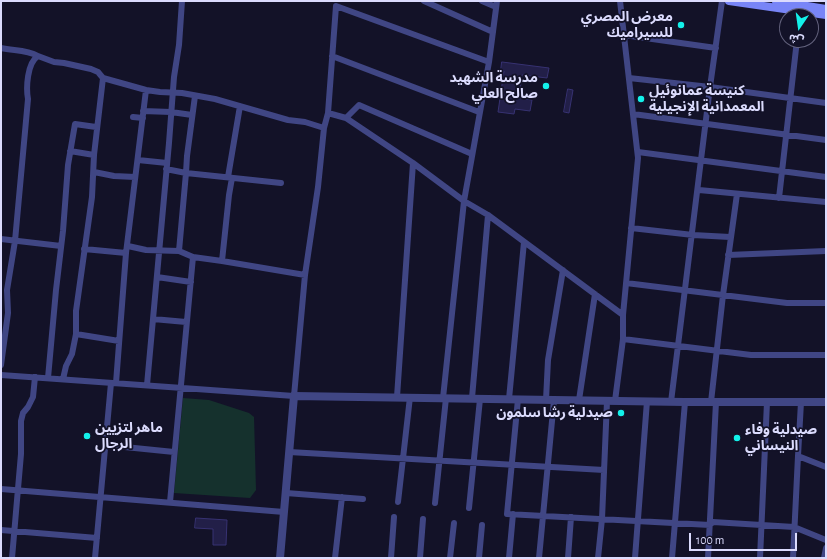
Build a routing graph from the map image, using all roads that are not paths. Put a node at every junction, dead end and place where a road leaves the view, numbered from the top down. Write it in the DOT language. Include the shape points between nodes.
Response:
graph roads {
  1 [pos="182,1"];
  2 [pos="424,1"];
  3 [pos="482,1"];
  4 [pos="620,1"];
  5 [pos="722,1"];
  6 [pos="729,1"];
  7 [pos="776,1"];
  8 [pos="336,4"];
  9 [pos="497,4"];
  10 [pos="826,8"];
  11 [pos="779,10"];
  12 [pos="493,32"];
  13 [pos="624,35"];
  14 [pos="1,48"];
  15 [pos="716,48"];
  16 [pos="796,48"];
  17 [pos="38,56"];
  18 [pos="332,56"];
  19 [pos="489,62"];
  20 [pos="103,78"];
  21 [pos="629,78"];
  22 [pos="710,86"];
  23 [pos="146,90"];
  24 [pos="173,93"];
  25 [pos="195,96"];
  26 [pos="790,98"];
  27 [pos="826,103"];
  28 [pos="240,106"];
  29 [pos="144,111"];
  30 [pos="171,112"];
  31 [pos="479,112"];
  32 [pos="328,113"];
  33 [pos="633,114"];
  34 [pos="192,115"];
  35 [pos="133,117"];
  36 [pos="143,118"];
  37 [pos="346,118"];
  38 [pos="706,124"];
  39 [pos="96,127"];
  40 [pos="324,128"];
  41 [pos="787,135"];
  42 [pos="826,140"];
  43 [pos="70,151"];
  44 [pos="638,152"];
  45 [pos="472,154"];
  46 [pos="94,155"];
  47 [pos="138,160"];
  48 [pos="701,160"];
  49 [pos="413,163"];
  50 [pos="166,166"];
  51 [pos="94,172"];
  52 [pos="782,172"];
  53 [pos="186,173"];
  54 [pos="135,177"];
  55 [pos="826,177"];
  56 [pos="230,178"];
  57 [pos="281,183"];
  58 [pos="698,190"];
  59 [pos="737,194"];
  60 [pos="779,198"];
  61 [pos="464,201"];
  62 [pos="826,202"];
  63 [pos="488,215"];
  64 [pos="631,228"];
  65 [pos="693,235"];
  66 [pos="730,237"];
  67 [pos="1,239"];
  68 [pos="15,241"];
  69 [pos="524,242"];
  70 [pos="61,246"];
  71 [pos="84,249"];
  72 [pos="127,250"];
  73 [pos="159,251"];
  74 [pos="179,251"];
  75 [pos="826,251"];
  76 [pos="728,255"];
  77 [pos="193,257"];
  78 [pos="222,261"];
  79 [pos="563,270"];
  80 [pos="306,275"];
  81 [pos="157,277"];
  82 [pos="191,282"];
  83 [pos="626,283"];
  84 [pos="686,289"];
  85 [pos="595,294"];
  86 [pos="723,294"];
  87 [pos="826,303"];
  88 [pos="623,315"];
  89 [pos="153,319"];
  90 [pos="186,322"];
  91 [pos="76,334"];
  92 [pos="623,339"];
  93 [pos="119,341"];
  94 [pos="678,346"];
  95 [pos="716,351"];
  96 [pos="826,355"];
  97 [pos="1,365"];
  98 [pos="1,375"];
  99 [pos="35,377"];
  100 [pos="48,378"];
  101 [pos="63,379"];
  102 [pos="113,383"];
  103 [pos="147,385"];
  104 [pos="180,387"];
  105 [pos="294,396"];
  106 [pos="397,397"];
  107 [pos="410,398"];
  108 [pos="445,398"];
  109 [pos="476,399"];
  110 [pos="509,399"];
  111 [pos="518,399"];
  112 [pos="550,400"];
  113 [pos="579,400"];
  114 [pos="611,401"];
  115 [pos="647,401"];
  116 [pos="671,402"];
  117 [pos="685,402"];
  118 [pos="713,402"];
  119 [pos="767,402"];
  120 [pos="801,402"];
  121 [pos="826,402"];
  122 [pos="105,445"];
  123 [pos="174,452"];
  124 [pos="289,452"];
  125 [pos="798,456"];
  126 [pos="403,459"];
  127 [pos="440,461"];
  128 [pos="474,463"];
  129 [pos="512,465"];
  130 [pos="548,467"];
  131 [pos="826,467"];
  132 [pos="604,470"];
  133 [pos="1,489"];
  134 [pos="17,490"];
  135 [pos="286,493"];
  136 [pos="100,497"];
  137 [pos="342,497"];
  138 [pos="363,499"];
  139 [pos="170,502"];
  140 [pos="398,502"];
  141 [pos="435,503"];
  142 [pos="469,508"];
  143 [pos="284,512"];
  144 [pos="512,514"];
  145 [pos="543,516"];
  146 [pos="394,517"];
  147 [pos="571,517"];
  148 [pos="602,519"];
  149 [pos="423,520"];
  150 [pos="638,521"];
  151 [pos="454,523"];
  152 [pos="675,523"];
  153 [pos="761,524"];
  154 [pos="482,525"];
  155 [pos="710,526"];
  156 [pos="794,527"];
  157 [pos="1,530"];
  158 [pos="14,532"];
  159 [pos="97,538"];
  160 [pos="826,540"];
  161 [pos="826,548"];
  162 [pos="12,558"];
  163 [pos="95,558"];
  164 [pos="280,558"];
  165 [pos="335,558"];
  166 [pos="391,558"];
  167 [pos="420,558"];
  168 [pos="450,558"];
  169 [pos="479,558"];
  170 [pos="509,558"];
  171 [pos="539,558"];
  172 [pos="568,558"];
  173 [pos="598,558"];
  174 [pos="635,558"];
  175 [pos="672,558"];
  176 [pos="708,558"];
  177 [pos="760,558"];
  178 [pos="793,558"];
  179 [pos="824,558"];
  1 -- 24 [label="street"];
  2 -- 12 [label="street"];
  3 -- 9 [label="street"];
  4 -- 13 [label="street"];
  5 -- 15 [label="street"];
  6 -- 11 [label="main road"];
  7 -- 10 [label="main road"];
  8 -- 18 [label="street"];
  8 -- 19 [label="street"];
  9 -- 12 [label="street"];
  12 -- 19 [label="street"];
  13 -- 15 [label="street"];
  13 -- 21 [label="street"];
  14 -- 17 [label="street" via="24,50"];
  15 -- 22 [label="street"];
  16 -- 26 [label="street"];
  17 -- 20 [label="street" via="54,62 91,69"];
  17 -- 68 [label="street" via="31,65 26,89 27,113"];
  18 -- 31 [label="street"];
  18 -- 32 [label="street"];
  19 -- 31 [label="street"];
  20 -- 23 [label="street"];
  20 -- 39 [label="street"];
  21 -- 22 [label="street"];
  21 -- 33 [label="street"];
  22 -- 26 [label="street"];
  22 -- 38 [label="street"];
  23 -- 24 [label="street"];
  23 -- 29 [label="street"];
  24 -- 25 [label="street"];
  24 -- 30 [label="street"];
  25 -- 28 [label="street"];
  25 -- 34 [label="street"];
  26 -- 27 [label="street"];
  26 -- 41 [label="street"];
  28 -- 40 [label="street"];
  28 -- 56 [label="street"];
  29 -- 30 [label="street"];
  29 -- 36 [label="street"];
  30 -- 34 [label="street"];
  30 -- 50 [label="street"];
  31 -- 45 [label="street"];
  32 -- 37 [label="street"];
  32 -- 40 [label="street"];
  33 -- 38 [label="street"];
  33 -- 44 [label="street"];
  34 -- 53 [label="street"];
  35 -- 36 [label="street"];
  36 -- 47 [label="street"];
  37 -- 45 [label="street" via="359,105"];
  37 -- 49 [label="street"];
  38 -- 41 [label="street"];
  38 -- 48 [label="street"];
  39 -- 43 [label="street" via="75,124"];
  39 -- 46 [label="street"];
  40 -- 80 [label="street"];
  41 -- 42 [label="street"];
  41 -- 52 [label="street"];
  43 -- 46 [label="street"];
  43 -- 70 [label="street"];
  44 -- 48 [label="street"];
  44 -- 64 [label="street"];
  45 -- 61 [label="street"];
  46 -- 51 [label="street"];
  47 -- 50 [label="street"];
  47 -- 54 [label="street"];
  48 -- 52 [label="street"];
  48 -- 58 [label="street"];
  49 -- 61 [label="street"];
  49 -- 106 [label="street"];
  50 -- 53 [label="street"];
  50 -- 73 [label="street"];
  51 -- 54 [label="street"];
  51 -- 71 [label="street"];
  52 -- 55 [label="street"];
  52 -- 60 [label="street"];
  53 -- 56 [label="street"];
  53 -- 74 [label="street"];
  54 -- 72 [label="street"];
  56 -- 57 [label="street"];
  56 -- 78 [label="street"];
  58 -- 59 [label="street"];
  58 -- 65 [label="street"];
  59 -- 60 [label="street"];
  59 -- 66 [label="street"];
  60 -- 62 [label="street"];
  61 -- 63 [label="street"];
  61 -- 108 [label="street"];
  63 -- 69 [label="street"];
  63 -- 109 [label="street"];
  64 -- 65 [label="street"];
  64 -- 83 [label="street"];
  65 -- 66 [label="street"];
  65 -- 84 [label="street"];
  66 -- 76 [label="street"];
  67 -- 68 [label="street"];
  68 -- 70 [label="street"];
  68 -- 97 [label="street"];
  69 -- 79 [label="street"];
  69 -- 110 [label="street"];
  70 -- 100 [label="street"];
  71 -- 72 [label="street"];
  71 -- 91 [label="street" via="76,311"];
  72 -- 73 [label="street"];
  72 -- 93 [label="street"];
  73 -- 74 [label="street"];
  73 -- 81 [label="street"];
  74 -- 77 [label="street"];
  75 -- 76 [label="street"];
  76 -- 86 [label="street"];
  77 -- 78 [label="street"];
  77 -- 82 [label="street"];
  78 -- 80 [label="street"];
  79 -- 85 [label="street"];
  79 -- 112 [label="street" via="548,360"];
  80 -- 105 [label="street"];
  81 -- 82 [label="street"];
  81 -- 89 [label="street"];
  82 -- 90 [label="street"];
  83 -- 84 [label="street"];
  83 -- 88 [label="street"];
  84 -- 86 [label="street"];
  84 -- 94 [label="street"];
  85 -- 88 [label="street"];
  85 -- 113 [label="street"];
  86 -- 87 [label="street" via="787,303"];
  86 -- 95 [label="street"];
  88 -- 92 [label="street"];
  89 -- 90 [label="street"];
  89 -- 103 [label="street"];
  90 -- 104 [label="street"];
  91 -- 93 [label="street"];
  91 -- 101 [label="street"];
  92 -- 94 [label="street"];
  92 -- 114 [label="street"];
  93 -- 102 [label="street"];
  94 -- 95 [label="street"];
  94 -- 116 [label="street"];
  95 -- 96 [label="street" via="751,355"];
  95 -- 118 [label="street"];
  98 -- 99 [label="street"];
  99 -- 100 [label="street"];
  99 -- 134 [label="street" via="33,397 21,421"];
  100 -- 101 [label="street"];
  101 -- 102 [label="street"];
  102 -- 103 [label="street"];
  102 -- 122 [label="street"];
  103 -- 104 [label="street"];
  104 -- 105 [label="street"];
  104 -- 123 [label="street"];
  105 -- 106 [label="street"];
  105 -- 124 [label="street"];
  106 -- 107 [label="street"];
  107 -- 108 [label="street"];
  107 -- 126 [label="street"];
  108 -- 109 [label="street"];
  108 -- 127 [label="street"];
  109 -- 110 [label="street"];
  109 -- 128 [label="street"];
  110 -- 111 [label="street"];
  111 -- 112 [label="street"];
  111 -- 129 [label="street"];
  112 -- 113 [label="street"];
  112 -- 130 [label="street"];
  113 -- 114 [label="street"];
  114 -- 115 [label="street"];
  114 -- 132 [label="street"];
  115 -- 116 [label="street"];
  115 -- 150 [label="street"];
  116 -- 117 [label="street"];
  117 -- 118 [label="street"];
  117 -- 152 [label="street"];
  118 -- 119 [label="street"];
  118 -- 155 [label="street"];
  119 -- 120 [label="street"];
  119 -- 153 [label="street"];
  120 -- 121 [label="street"];
  120 -- 125 [label="street"];
  122 -- 123 [label="street"];
  122 -- 136 [label="street"];
  123 -- 139 [label="street"];
  124 -- 126 [label="street"];
  124 -- 135 [label="street"];
  125 -- 131 [label="street"];
  125 -- 156 [label="street"];
  126 -- 127 [label="street"];
  126 -- 140 [label="street"];
  127 -- 128 [label="street"];
  127 -- 141 [label="street"];
  128 -- 129 [label="street"];
  128 -- 142 [label="street"];
  129 -- 130 [label="street"];
  129 -- 144 [label="street" via="507,514"];
  130 -- 132 [label="street"];
  130 -- 145 [label="street"];
  132 -- 148 [label="street"];
  133 -- 134 [label="street"];
  134 -- 136 [label="street"];
  134 -- 158 [label="street"];
  135 -- 137 [label="street"];
  135 -- 143 [label="street"];
  136 -- 139 [label="street"];
  136 -- 159 [label="street"];
  137 -- 138 [label="street"];
  137 -- 165 [label="street"];
  139 -- 143 [label="street"];
  143 -- 164 [label="street"];
  144 -- 145 [label="street"];
  144 -- 170 [label="street"];
  145 -- 147 [label="street"];
  145 -- 171 [label="street"];
  146 -- 166 [label="street"];
  147 -- 148 [label="street"];
  147 -- 172 [label="street"];
  148 -- 150 [label="street"];
  148 -- 173 [label="street"];
  149 -- 167 [label="street"];
  150 -- 152 [label="street"];
  150 -- 174 [label="street"];
  151 -- 168 [label="street"];
  152 -- 155 [label="street"];
  152 -- 175 [label="street"];
  153 -- 155 [label="street" via="714,522"];
  153 -- 156 [label="street"];
  153 -- 177 [label="street"];
  154 -- 169 [label="street"];
  155 -- 176 [label="street"];
  156 -- 160 [label="street"];
  156 -- 178 [label="street"];
  157 -- 158 [label="street"];
  158 -- 159 [label="street"];
  158 -- 162 [label="street"];
  159 -- 163 [label="street"];
  161 -- 179 [label="street"];
}
